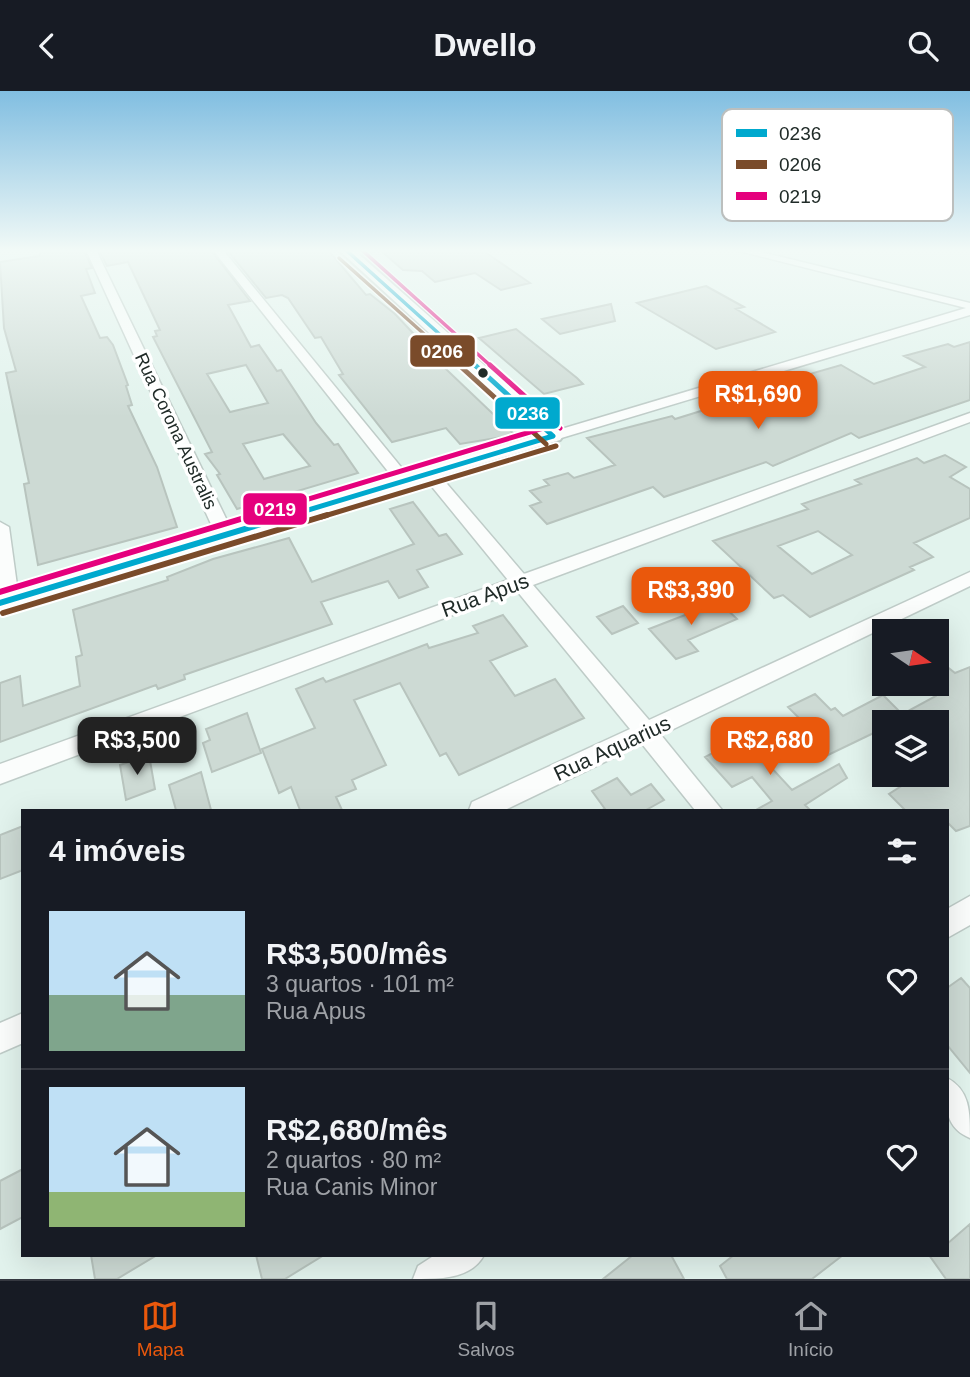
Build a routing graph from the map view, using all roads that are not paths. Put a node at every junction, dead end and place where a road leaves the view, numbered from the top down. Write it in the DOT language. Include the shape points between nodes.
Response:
graph roads {
  1 [pos="117,305"];
  2 [pos="263,305"];
  3 [pos="408,305"];
  4 [pos="970,309"];
  5 [pos="970,417"];
  6 [pos="553,436"];
  7 [pos="430,474"];
  8 [pos="404,481"];
  9 [pos="0,527"];
  10 [pos="225,535"];
  11 [pos="970,578"];
  12 [pos="521,582"];
  13 [pos="5,601"];
  14 [pos="645,732"];
  15 [pos="0,774"];
  16 [pos="483,809"];
  17 [pos="709,809"];
  18 [pos="970,909"];
  19 [pos="949,924"];
  20 [pos="21,1029"];
  21 [pos="0,1038"];
  22 [pos="949,1096"];
  23 [pos="970,1122"];
  24 [pos="463,1257"];
  25 [pos="430,1279"];
  1 -- 10 [label="street, Rua Corona Australis"];
  2 -- 8 [label="street"];
  3 -- 6 [label="street"];
  4 -- 6 [label="street"];
  5 -- 12 [label="street, Rua Apus"];
  6 -- 7 [label="street"];
  7 -- 8 [label="street"];
  7 -- 12 [label="street"];
  8 -- 10 [label="street"];
  9 -- 13 [label="street"];
  10 -- 13 [label="street"];
  11 -- 14 [label="street, Rua Aquarius"];
  12 -- 14 [label="street"];
  12 -- 15 [label="street, Rua Apus"];
  14 -- 16 [label="street, Rua Aquarius"];
  14 -- 17 [label="street"];
  18 -- 19 [label="street"];
  20 -- 21 [label="street"];
  22 -- 23 [label="street"];
  24 -- 25 [label="street"];
}
